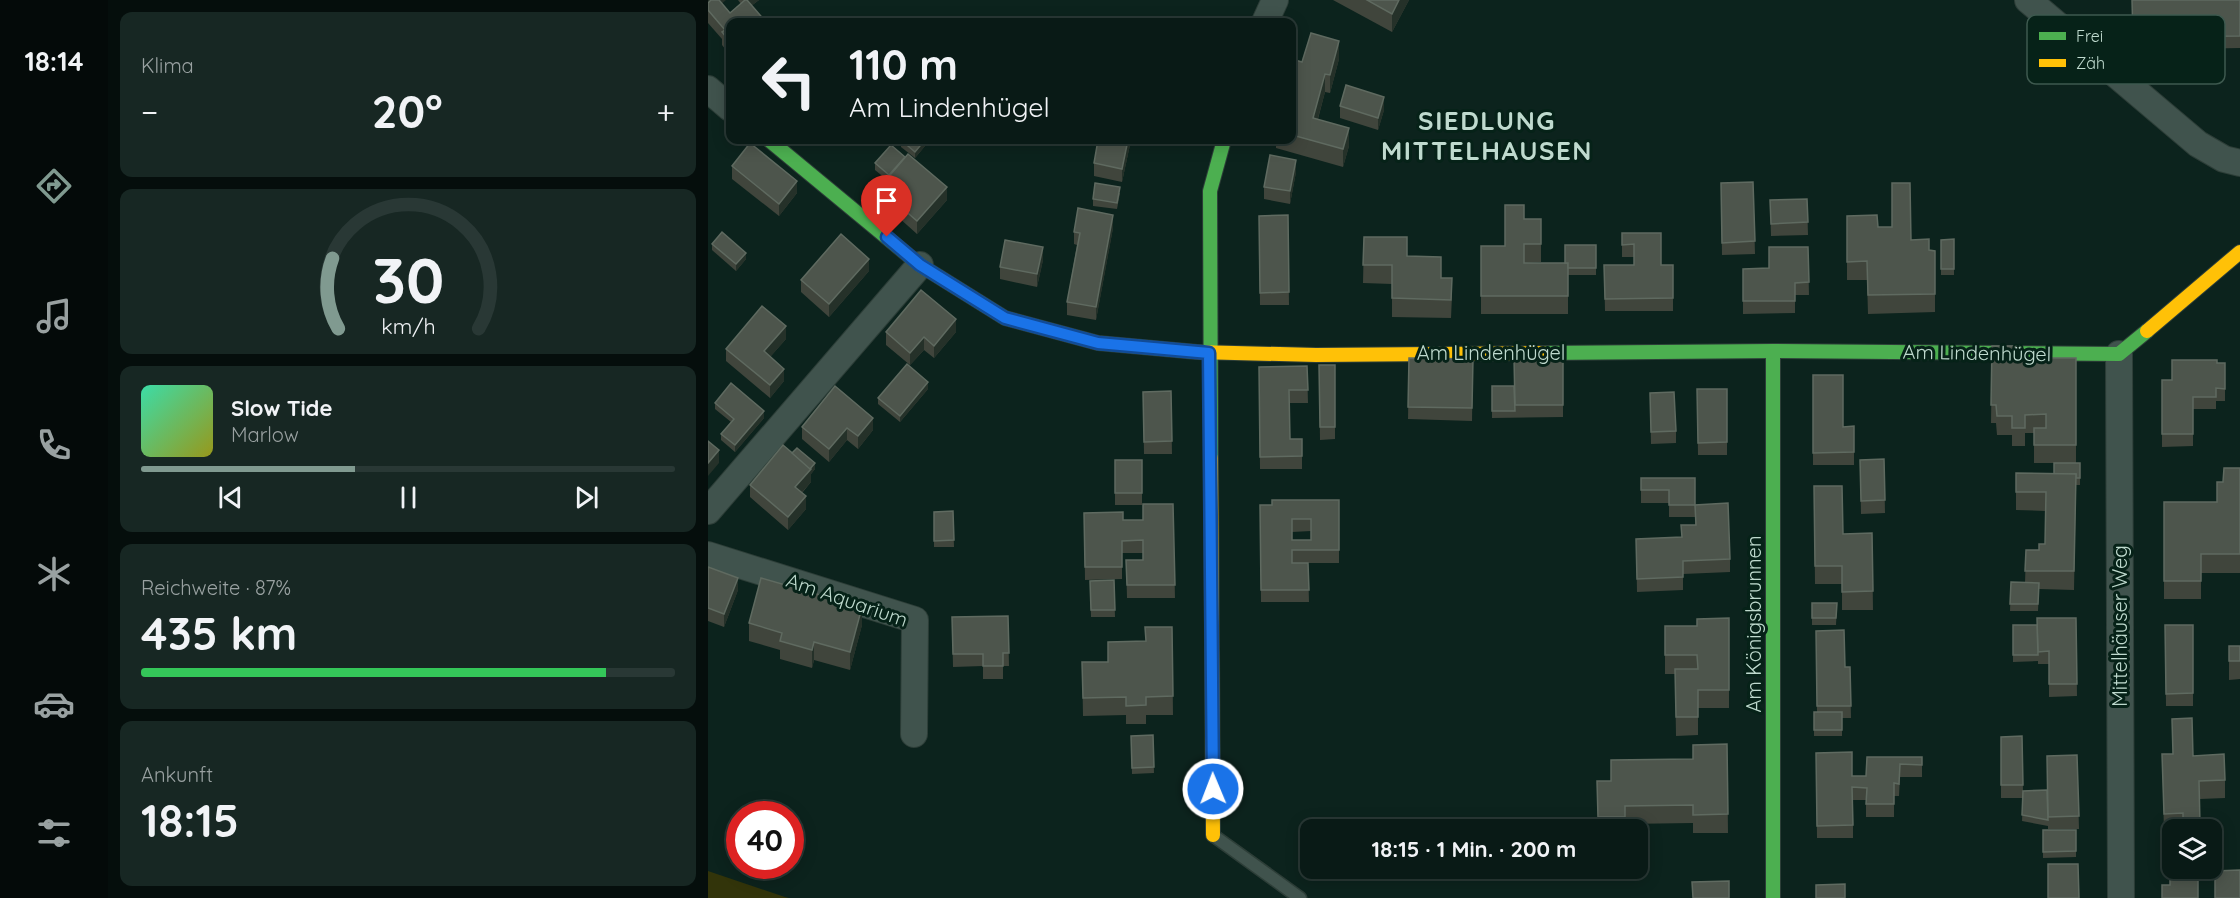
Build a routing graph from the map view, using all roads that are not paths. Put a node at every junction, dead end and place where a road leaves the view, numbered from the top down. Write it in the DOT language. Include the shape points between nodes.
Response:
graph roads {
  1 [pos="1275,0"];
  2 [pos="2028,0"];
  3 [pos="2046,15"];
  4 [pos="1267,18"];
  5 [pos="2127,84"];
  6 [pos="708,89"];
  7 [pos="726,105"];
  8 [pos="774,144"];
  9 [pos="1223,144"];
  10 [pos="2240,162"];
  11 [pos="2240,252"];
  12 [pos="920,265"];
  13 [pos="1773,351"];
  14 [pos="1209,353"];
  15 [pos="2119,354"];
  16 [pos="708,511"];
  17 [pos="708,555"];
  18 [pos="914,734"];
  19 [pos="1213,836"];
  20 [pos="1300,898"];
  21 [pos="1773,898"];
  22 [pos="2121,898"];
  1 -- 4 [label="street"];
  2 -- 3 [label="street"];
  5 -- 10 [label="street" via="2198,144 2224,159"];
  6 -- 7 [label="street"];
  8 -- 12 [label="street, Am Lindenhügel"];
  9 -- 14 [label="street" via="1210,191"];
  11 -- 15 [label="street"];
  12 -- 14 [label="street, Am Lindenhügel" via="1005,318 1098,343"];
  12 -- 16 [label="street"];
  13 -- 14 [label="street, Am Lindenhügel"];
  13 -- 15 [label="street, Am Lindenhügel"];
  13 -- 21 [label="street, Am Königsbrunnen"];
  14 -- 19 [label="street"];
  15 -- 22 [label="street, Mittelhäuser Weg"];
  17 -- 18 [label="street, Am Aquarium" via="915,620"];
  19 -- 20 [label="lane"];
}
